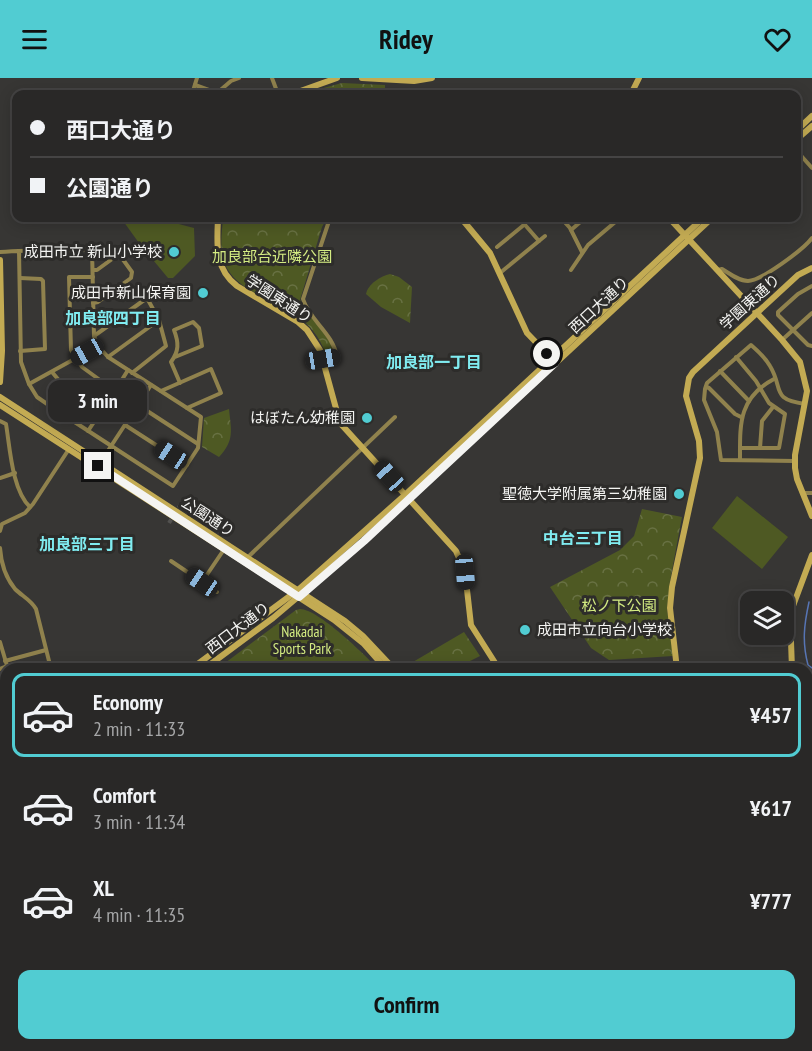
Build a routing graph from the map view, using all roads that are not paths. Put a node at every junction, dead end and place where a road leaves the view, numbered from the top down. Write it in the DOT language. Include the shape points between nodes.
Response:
graph roads {
  1 [pos="197,78"];
  2 [pos="239,78"];
  3 [pos="337,78"];
  4 [pos="362,78"];
  5 [pos="432,78"];
  6 [pos="195,85"];
  7 [pos="193,90"];
  8 [pos="209,90"];
  9 [pos="221,90"];
  10 [pos="303,90"];
  11 [pos="812,116"];
  12 [pos="801,126"];
  13 [pos="801,156"];
  14 [pos="812,168"];
  15 [pos="218,222"];
  16 [pos="329,222"];
  17 [pos="464,222"];
  18 [pos="564,222"];
  19 [pos="580,222"];
  20 [pos="615,222"];
  21 [pos="673,222"];
  22 [pos="699,222"];
  23 [pos="707,222"];
  24 [pos="525,224"];
  25 [pos="571,230"];
  26 [pos="545,236"];
  27 [pos="686,237"];
  28 [pos="812,238"];
  29 [pos="539,241"];
  30 [pos="497,247"];
  31 [pos="20,251"];
  32 [pos="0,252"];
  33 [pos="582,252"];
  34 [pos="0,261"];
  35 [pos="812,268"];
  36 [pos="93,270"];
  37 [pos="571,270"];
  38 [pos="718,270"];
  39 [pos="500,273"];
  40 [pos="93,277"];
  41 [pos="20,278"];
  42 [pos="812,286"];
  43 [pos="93,303"];
  44 [pos="756,312"];
  45 [pos="812,313"];
  46 [pos="159,320"];
  47 [pos="794,329"];
  48 [pos="94,336"];
  49 [pos="782,340"];
  50 [pos="98,346"];
  51 [pos="812,346"];
  52 [pos="20,351"];
  53 [pos="108,357"];
  54 [pos="175,357"];
  55 [pos="736,357"];
  56 [pos="76,358"];
  57 [pos="323,359"];
  58 [pos="553,360"];
  59 [pos="130,371"];
  60 [pos="720,371"];
  61 [pos="52,372"];
  62 [pos="774,379"];
  63 [pos="0,382"];
  64 [pos="180,383"];
  65 [pos="28,384"];
  66 [pos="151,385"];
  67 [pos="809,386"];
  68 [pos="705,387"];
  69 [pos="761,388"];
  70 [pos="161,391"];
  71 [pos="0,397"];
  72 [pos="749,401"];
  73 [pos="806,404"];
  74 [pos="0,405"];
  75 [pos="138,405"];
  76 [pos="773,407"];
  77 [pos="187,408"];
  78 [pos="395,417"];
  79 [pos="741,417"];
  80 [pos="0,420"];
  81 [pos="125,425"];
  82 [pos="88,431"];
  83 [pos="198,444"];
  84 [pos="111,446"];
  85 [pos="70,448"];
  86 [pos="363,448"];
  87 [pos="740,448"];
  88 [pos="760,448"];
  89 [pos="740,460"];
  90 [pos="795,461"];
  91 [pos="99,464"];
  92 [pos="186,465"];
  93 [pos="15,473"];
  94 [pos="0,478"];
  95 [pos="803,493"];
  96 [pos="812,493"];
  97 [pos="408,496"];
  98 [pos="30,507"];
  99 [pos="812,516"];
  100 [pos="0,531"];
  101 [pos="226,546"];
  102 [pos="0,548"];
  103 [pos="812,555"];
  104 [pos="248,557"];
  105 [pos="0,561"];
  106 [pos="171,561"];
  107 [pos="202,582"];
  108 [pos="217,592"];
  109 [pos="298,593"];
  110 [pos="0,642"];
  111 [pos="46,650"];
  112 [pos="5,661"];
  113 [pos="49,663"];
  114 [pos="199,663"];
  115 [pos="211,663"];
  116 [pos="380,663"];
  117 [pos="388,663"];
  118 [pos="495,663"];
  119 [pos="676,663"];
  120 [pos="792,663"];
  1 -- 6 [label="street"];
  2 -- 9 [label="street"];
  3 -- 10 [label="street"];
  4 -- 5 [label="street"];
  6 -- 7 [label="street"];
  6 -- 8 [label="street"];
  11 -- 12 [label="street"];
  13 -- 14 [label="street"];
  15 -- 57 [label="street, 学園東通り" via="217,255 228,278 302,325 315,340"];
  16 -- 57 [label="street" via="303,299 336,348 337,357"];
  17 -- 39 [label="street" via="490,253"];
  18 -- 25 [label="street"];
  19 -- 25 [label="street"];
  20 -- 33 [label="street"];
  21 -- 27 [label="street"];
  22 -- 27 [label="street, 西口大通り"];
  23 -- 27 [label="street, 西口大通り"];
  24 -- 29 [label="street"];
  24 -- 30 [label="street"];
  25 -- 33 [label="street"];
  26 -- 29 [label="street"];
  27 -- 38 [label="street"];
  27 -- 58 [label="street, 西口大通り"];
  28 -- 38 [label="street" via="801,250 753,280 743,280 722,268"];
  29 -- 39 [label="street"];
  31 -- 32 [label="street"];
  31 -- 36 [label="street" via="92,249"];
  31 -- 41 [label="street"];
  33 -- 37 [label="street"];
  34 -- 63 [label="street"];
  35 -- 44 [label="street, 学園東通り" via="798,275"];
  36 -- 40 [label="street"];
  36 -- 43 [label="street" via="119,254 132,272 131,278"];
  38 -- 44 [label="street"];
  39 -- 58 [label="street" via="527,333"];
  40 -- 43 [label="street"];
  40 -- 56 [label="street" via="69,277 70,345"];
  41 -- 52 [label="street"];
  41 -- 52 [label="street" via="43,281 45,350"];
  42 -- 47 [label="street" via="778,312"];
  43 -- 48 [label="street"];
  44 -- 49 [label="street"];
  44 -- 119 [label="street, 学園東通り" via="699,364 687,387 687,404 699,441 700,459 672,586 670,608"];
  45 -- 47 [label="street"];
  46 -- 48 [label="street" via="147,298"];
  46 -- 53 [label="street"];
  46 -- 59 [label="street" via="166,346"];
  47 -- 49 [label="street"];
  47 -- 51 [label="street"];
  48 -- 50 [label="street"];
  49 -- 67 [label="street" via="800,362"];
  50 -- 53 [label="street"];
  50 -- 56 [label="street"];
  52 -- 65 [label="street"];
  53 -- 59 [label="street"];
  54 -- 54 [label="street" via="202,346 194,322 174,330 178,346"];
  54 -- 64 [label="street" via="171,363"];
  55 -- 60 [label="street"];
  55 -- 62 [label="street" via="749,345 753,346 770,365"];
  55 -- 69 [label="street"];
  56 -- 59 [label="street" via="87,372 115,391"];
  56 -- 61 [label="street"];
  57 -- 86 [label="street, 学園東通り" via="340,423"];
  58 -- 97 [label="street, 西口大通り"];
  59 -- 66 [label="street"];
  60 -- 68 [label="street"];
  60 -- 72 [label="street"];
  61 -- 65 [label="street"];
  61 -- 82 [label="street" via="62,384 102,410"];
  62 -- 69 [label="street"];
  62 -- 73 [label="street" via="784,399"];
  64 -- 70 [label="street"];
  64 -- 77 [label="street" via="211,369 221,393"];
  65 -- 82 [label="street" via="43,401"];
  66 -- 70 [label="street"];
  66 -- 75 [label="street"];
  67 -- 73 [label="street"];
  68 -- 79 [label="street"];
  68 -- 89 [label="street" via="704,400 717,432 720,459"];
  69 -- 72 [label="street"];
  69 -- 76 [label="street"];
  70 -- 77 [label="street"];
  71 -- 91 [label="street, 公園通り"];
  72 -- 79 [label="street"];
  73 -- 90 [label="street"];
  74 -- 85 [label="street, 公園通り"];
  75 -- 81 [label="street"];
  75 -- 83 [label="street"];
  76 -- 88 [label="street" via="762,421"];
  76 -- 88 [label="street" via="785,414 779,446"];
  77 -- 83 [label="street" via="201,417"];
  78 -- 86 [label="street"];
  79 -- 87 [label="street"];
  80 -- 93 [label="street" via="6,424"];
  81 -- 84 [label="street"];
  81 -- 92 [label="street"];
  82 -- 84 [label="street"];
  83 -- 92 [label="street"];
  84 -- 91 [label="street"];
  84 -- 92 [label="street" via="173,486"];
  85 -- 91 [label="street, 公園通り"];
  85 -- 98 [label="street"];
  86 -- 97 [label="street, 学園東通り"];
  86 -- 104 [label="street"];
  87 -- 88 [label="street"];
  87 -- 89 [label="street"];
  89 -- 90 [label="street"];
  90 -- 95 [label="street"];
  91 -- 101 [label="street, 公園通り"];
  93 -- 94 [label="street"];
  93 -- 98 [label="street" via="21,496"];
  95 -- 96 [label="street"];
  95 -- 99 [label="street"];
  97 -- 109 [label="street, 西口大通り"];
  97 -- 118 [label="street, 学園東通り" via="460,557 471,624"];
  98 -- 100 [label="street" via="2,524"];
  101 -- 104 [label="street, 公園通り"];
  101 -- 107 [label="street"];
  101 -- 109 [label="street, 公園通り"];
  102 -- 105 [label="street"];
  103 -- 120 [label="street" via="790,614"];
  104 -- 109 [label="street, 公園通り"];
  105 -- 111 [label="street" via="11,583 33,603"];
  106 -- 107 [label="street"];
  107 -- 108 [label="street"];
  109 -- 114 [label="street, 西口大通り"];
  109 -- 115 [label="street, 西口大通り"];
  109 -- 116 [label="street, 公園通り" via="350,633"];
  109 -- 117 [label="street, 公園通り" via="345,621"];
  110 -- 112 [label="street"];
  111 -- 112 [label="street"];
  111 -- 113 [label="street"];
}
